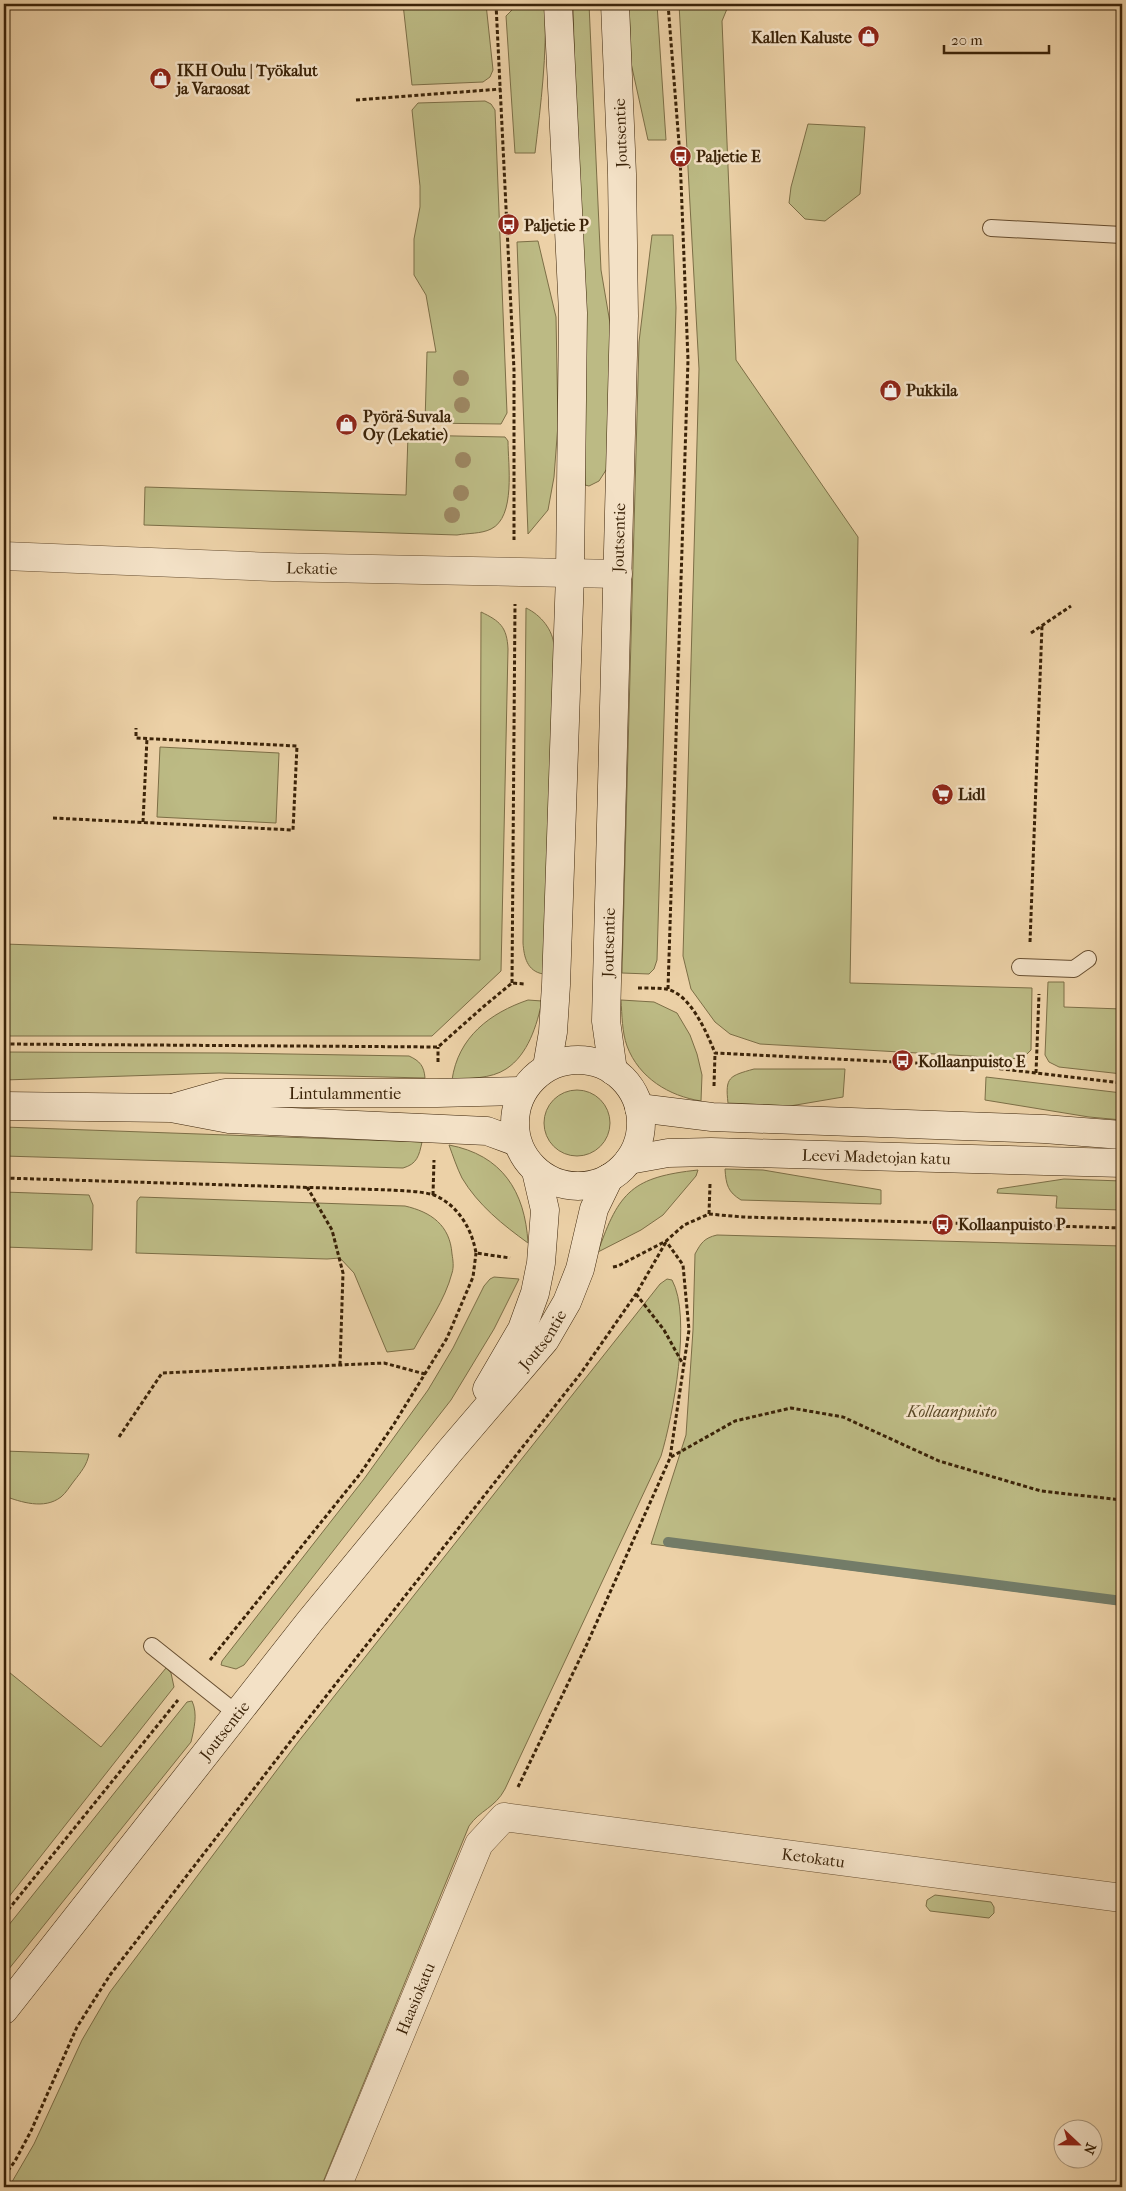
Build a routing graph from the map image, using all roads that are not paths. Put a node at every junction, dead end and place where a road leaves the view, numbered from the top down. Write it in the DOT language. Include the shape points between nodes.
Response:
graph roads {
  1 [pos="558,4"];
  2 [pos="615,4"];
  3 [pos="991,228"];
  4 [pos="1122,235"];
  5 [pos="4,556"];
  6 [pos="570,574"];
  7 [pos="618,574"];
  8 [pos="1088,960"];
  9 [pos="1026,967"];
  10 [pos="547,1067"];
  11 [pos="614,1071"];
  12 [pos="522,1091"];
  13 [pos="4,1106"];
  14 [pos="171,1108"];
  15 [pos="639,1108"];
  16 [pos="1122,1135"];
  17 [pos="517,1142"];
  18 [pos="629,1160"];
  19 [pos="1122,1163"];
  20 [pos="536,1170"];
  21 [pos="609,1178"];
  22 [pos="449,1452"];
  23 [pos="152,1646"];
  24 [pos="236,1713"];
  25 [pos="504,1817"];
  26 [pos="1122,1898"];
  27 [pos="4,2010"];
  28 [pos="337,2187"];
  1 -- 6 [label="main road" via="573,313"];
  2 -- 7 [label="main road, Joutsentie" via="624,316"];
  3 -- 4 [label="lane"];
  5 -- 6 [label="main road, Lekatie"];
  6 -- 7 [label="main road, Lekatie"];
  6 -- 10 [label="main road" via="556,986"];
  7 -- 11 [label="main road, Joutsentie" via="606,1022"];
  8 -- 9 [label="lane" via="1074,969"];
  10 -- 11 [label="main road" via="578,1059 601,1064"];
  10 -- 12 [label="main road"];
  11 -- 15 [label="main road" via="631,1089"];
  12 -- 14 [label="main road, Lintulammentie" via="225,1093"];
  12 -- 17 [label="main road" via="515,1114"];
  13 -- 14 [label="main road, Lintulammentie"];
  14 -- 17 [label="main road, Lintulammentie" via="229,1119 487,1131"];
  15 -- 16 [label="main road, Leevi Madetojan katu" via="712,1117 1044,1129"];
  15 -- 18 [label="main road" via="640,1132"];
  17 -- 20 [label="main road"];
  18 -- 19 [label="main road, Leevi Madetojan katu" via="668,1153 711,1152"];
  18 -- 21 [label="main road"];
  20 -- 21 [label="main road" via="554,1182 576,1186 588,1186"];
  20 -- 22 [label="main road, Joutsentie" via="545,1210 535,1293 522,1329"];
  21 -- 22 [label="main road, Joutsentie" via="594,1209 580,1269 567,1302 545,1340"];
  22 -- 24 [label="main road, Joutsentie"];
  23 -- 24 [label="lane"];
  24 -- 27 [label="main road, Joutsentie"];
  25 -- 26 [label="main road, Ketokatu"];
  25 -- 28 [label="main road, Haasiokatu" via="479,1844"];
}
